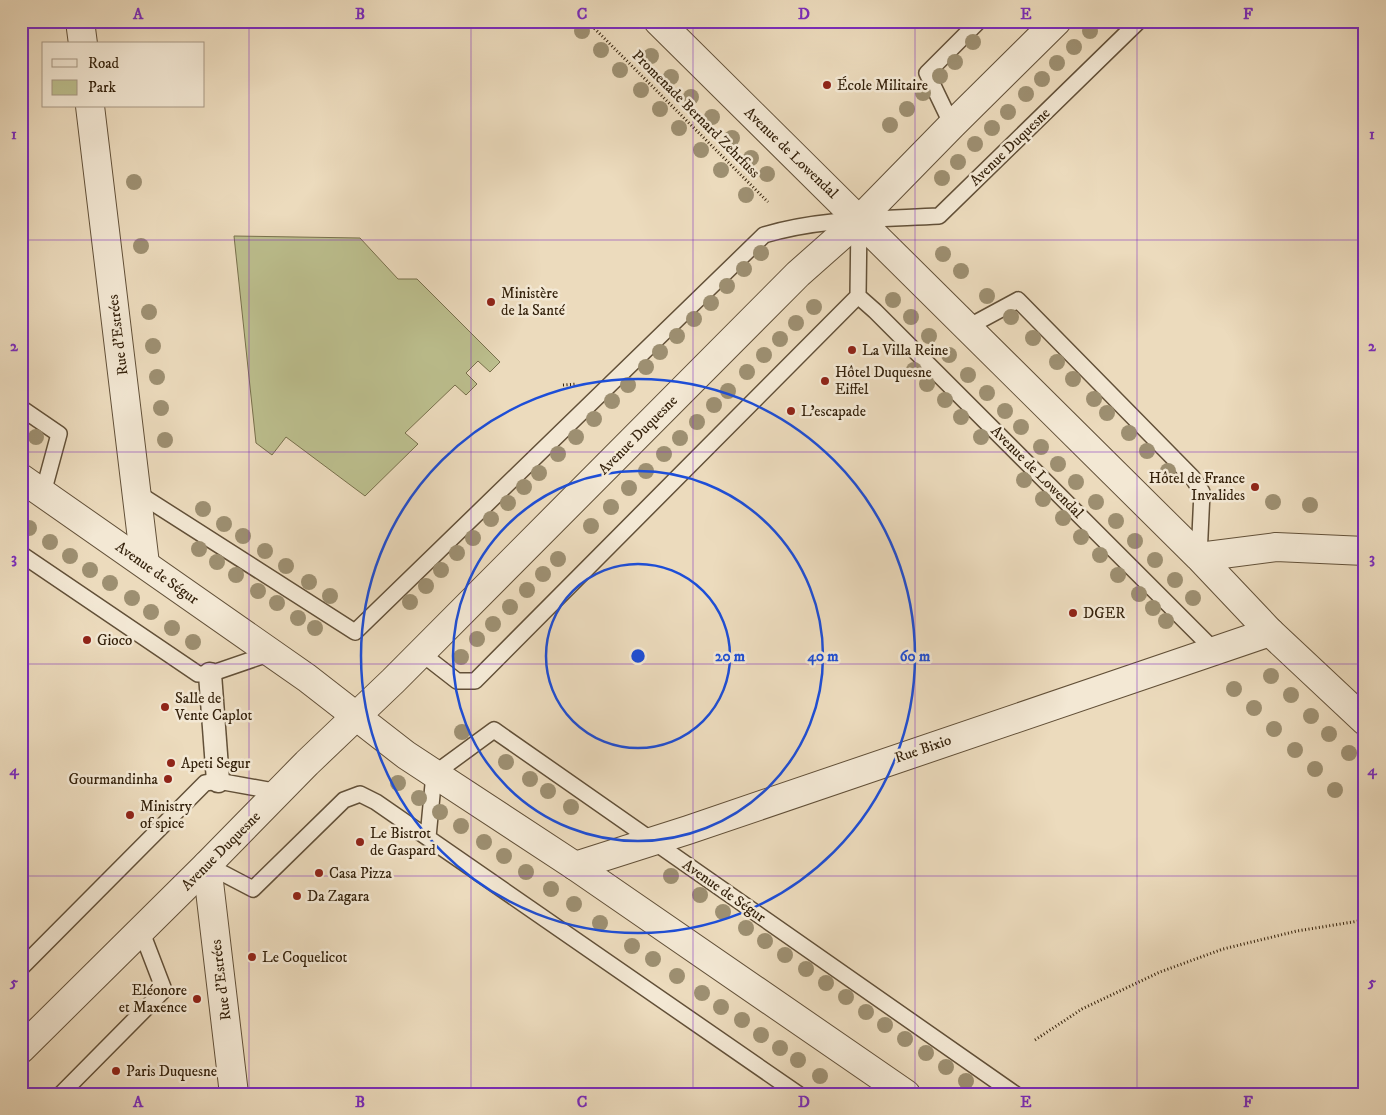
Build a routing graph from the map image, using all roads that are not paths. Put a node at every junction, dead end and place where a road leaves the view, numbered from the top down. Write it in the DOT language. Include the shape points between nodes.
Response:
graph roads {
  1 [pos="80,21"];
  2 [pos="658,21"];
  3 [pos="979,21"];
  4 [pos="1057,21"];
  5 [pos="1139,21"];
  6 [pos="83,42"];
  7 [pos="90,108"];
  8 [pos="952,125"];
  9 [pos="859,220"];
  10 [pos="858,296"];
  11 [pos="968,327"];
  12 [pos="21,408"];
  13 [pos="32,486"];
  14 [pos="136,492"];
  15 [pos="1365,551"];
  16 [pos="21,554"];
  17 [pos="1199,557"];
  18 [pos="145,564"];
  19 [pos="1270,632"];
  20 [pos="1215,651"];
  21 [pos="271,652"];
  22 [pos="421,653"];
  23 [pos="210,674"];
  24 [pos="355,716"];
  25 [pos="1365,722"];
  26 [pos="434,774"];
  27 [pos="218,781"];
  28 [pos="279,792"];
  29 [pos="428,837"];
  30 [pos="652,841"];
  31 [pos="207,866"];
  32 [pos="575,866"];
  33 [pos="141,930"];
  34 [pos="21,968"];
  35 [pos="21,1049"];
  36 [pos="60,1094"];
  37 [pos="234,1094"];
  38 [pos="798,1094"];
  39 [pos="906,1094"];
  40 [pos="1015,1094"];
  1 -- 6 [label="street"];
  2 -- 9 [label="street, Avenue de Lowendal"];
  3 -- 8 [label="lane" via="927,74"];
  4 -- 8 [label="street, Avenue Duquesne"];
  5 -- 9 [label="lane, Avenue Duquesne" via="939,216"];
  7 -- 14 [label="street, Rue d'Estrées"];
  8 -- 9 [label="street, Avenue Duquesne"];
  9 -- 10 [label="lane"];
  9 -- 11 [label="street, Avenue de Lowendal"];
  9 -- 14 [label="lane" via="790,227 764,235 355,632"];
  9 -- 22 [label="street, Avenue Duquesne" via="798,274"];
  10 -- 20 [label="lane, Avenue de Lowendal"];
  10 -- 22 [label="lane" via="475,681 457,681"];
  11 -- 17 [label="street, Avenue de Lowendal"];
  11 -- 17 [label="lane" via="1018,300 1192,477 1202,492"];
  12 -- 13 [label="lane, Avenue de Ségur" via="59,434"];
  13 -- 18 [label="street, Avenue de Ségur"];
  14 -- 18 [label="street, Rue d'Estrées"];
  15 -- 17 [label="street" via="1276,547"];
  16 -- 23 [label="lane" via="198,674"];
  17 -- 19 [label="street, Avenue de Lowendal"];
  18 -- 21 [label="street, Avenue de Ségur"];
  19 -- 20 [label="street, Rue Bixio"];
  19 -- 25 [label="street, Avenue de Lowendal"];
  20 -- 30 [label="street, Rue Bixio"];
  21 -- 23 [label="lane"];
  21 -- 24 [label="street, Avenue de Ségur"];
  22 -- 24 [label="street, Avenue Duquesne"];
  23 -- 27 [label="street"];
  24 -- 26 [label="street, Avenue de Ségur"];
  24 -- 28 [label="street, Avenue Duquesne"];
  26 -- 29 [label="lane"];
  26 -- 30 [label="lane, Avenue de Ségur" via="494,730"];
  26 -- 32 [label="street, Avenue de Ségur"];
  27 -- 28 [label="lane"];
  27 -- 34 [label="lane" via="204,783"];
  28 -- 31 [label="street, Avenue Duquesne"];
  29 -- 31 [label="lane" via="360,794 344,800 252,889"];
  29 -- 38 [label="lane"];
  30 -- 32 [label="street, Rue Bixio"];
  30 -- 40 [label="lane, Avenue de Ségur"];
  31 -- 33 [label="street, Avenue Duquesne"];
  31 -- 37 [label="street, Rue d'Estrées"];
  32 -- 39 [label="street, Avenue de Ségur"];
  33 -- 35 [label="street, Avenue Duquesne"];
  33 -- 36 [label="lane" via="164,990"];
}
